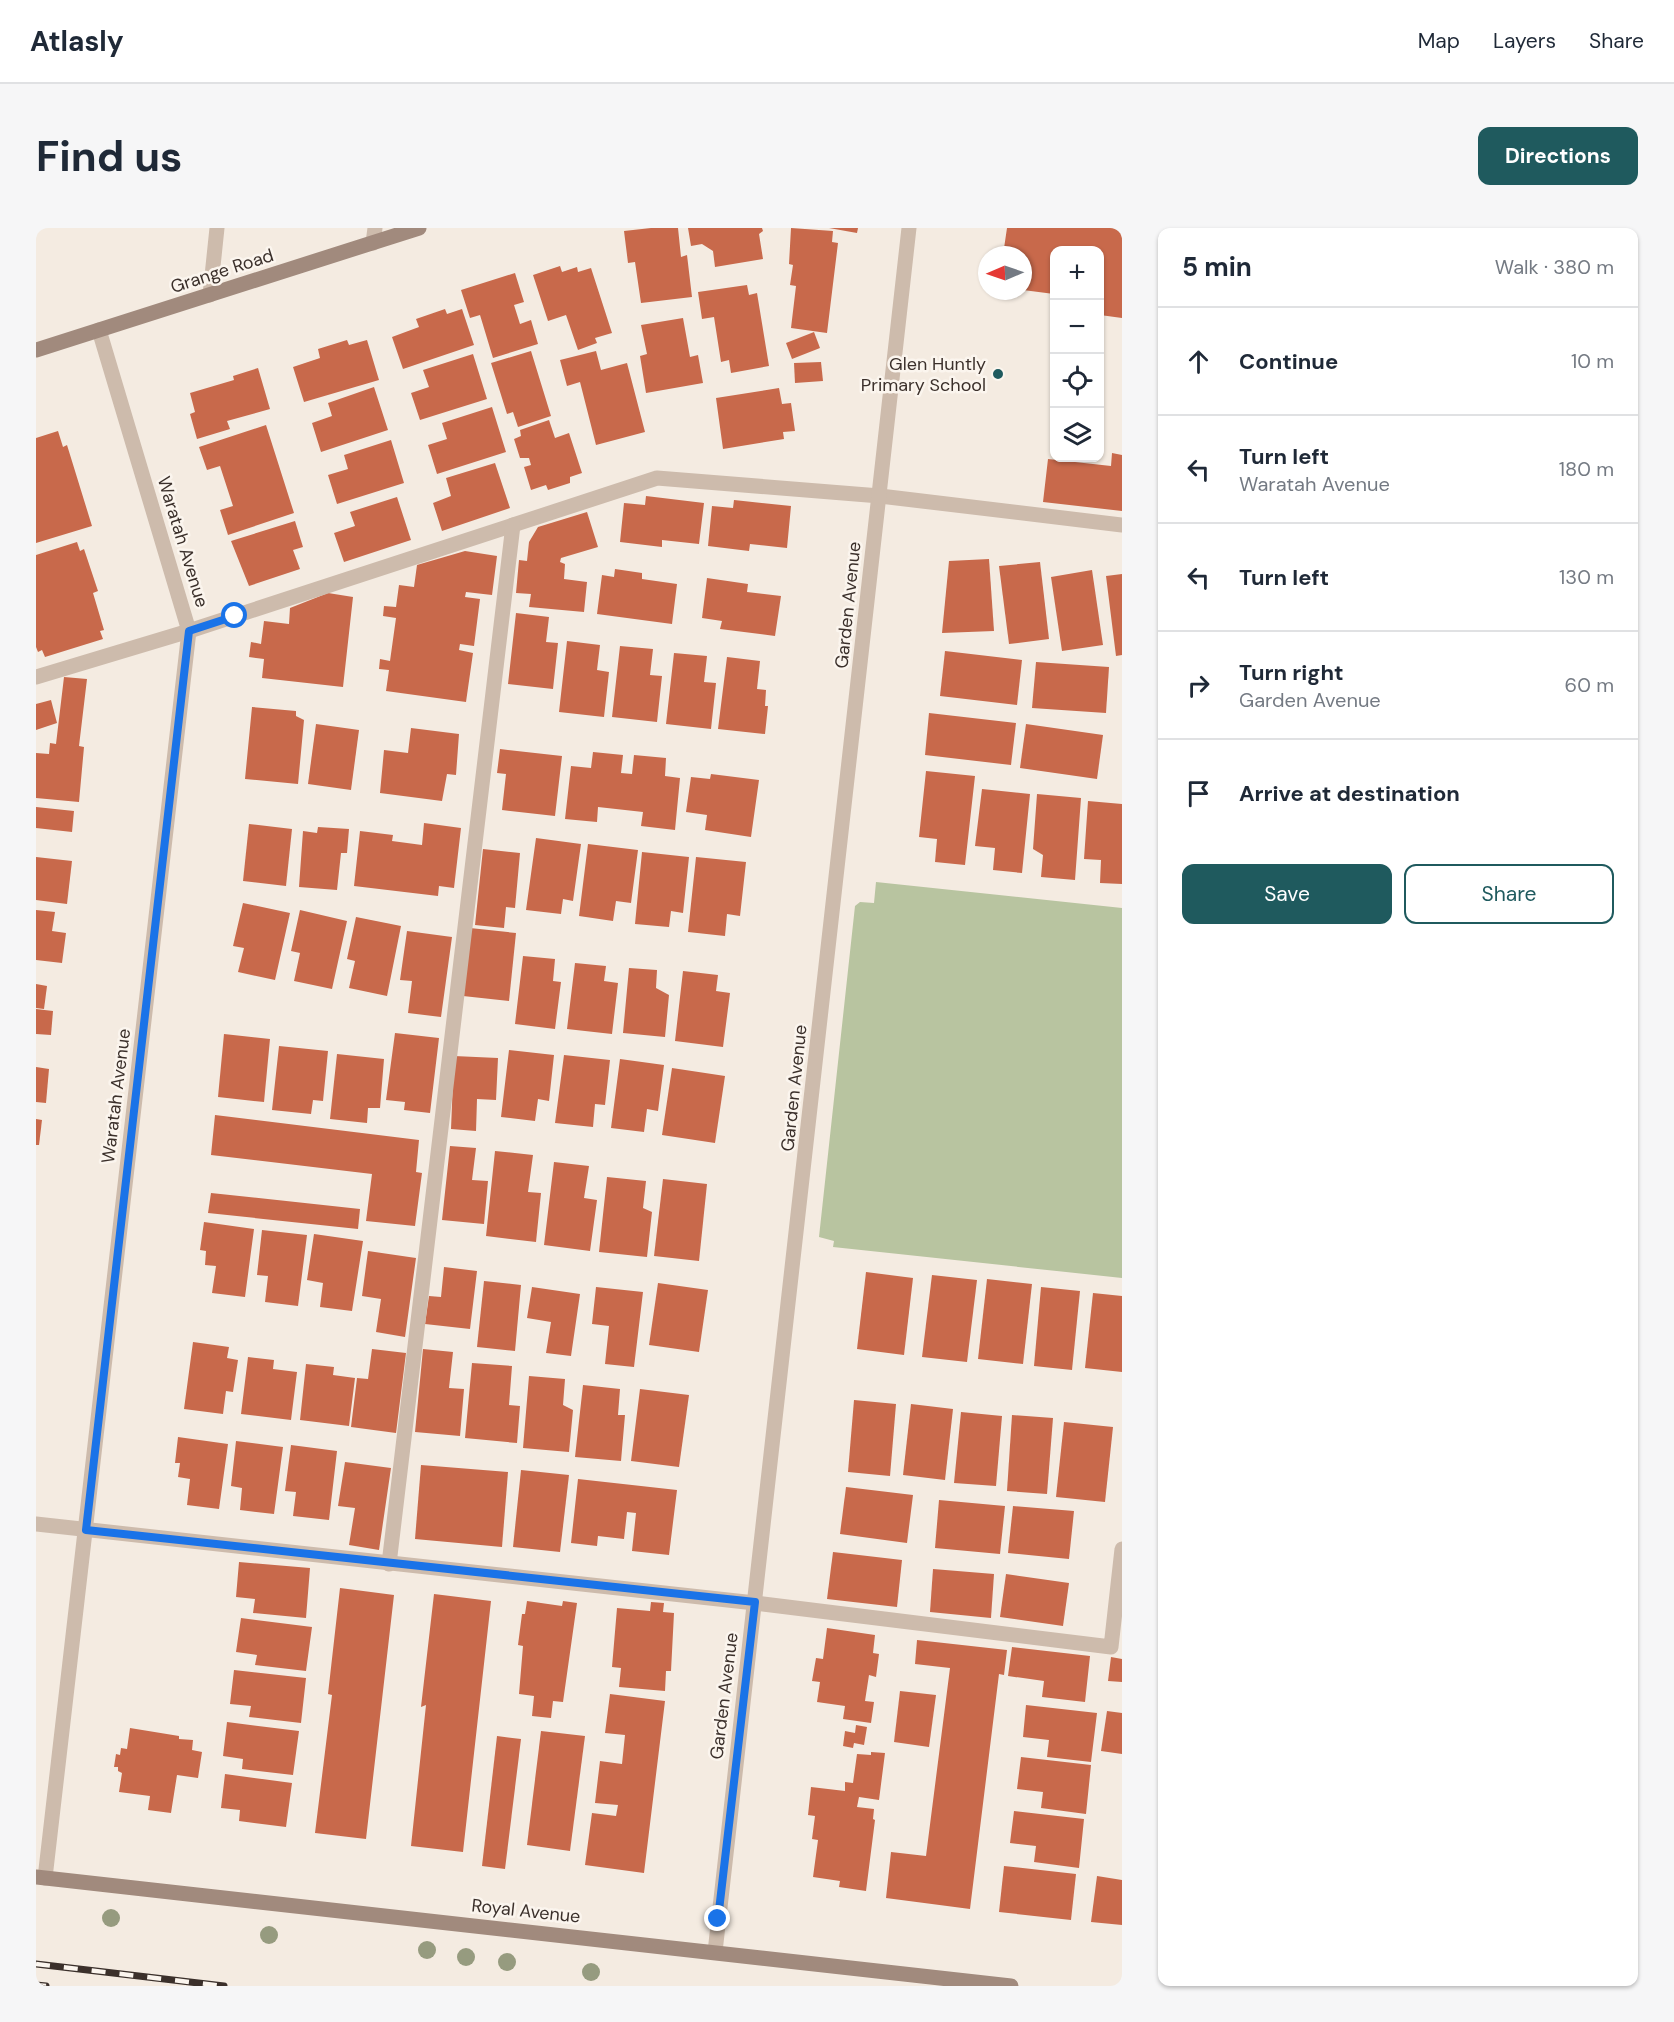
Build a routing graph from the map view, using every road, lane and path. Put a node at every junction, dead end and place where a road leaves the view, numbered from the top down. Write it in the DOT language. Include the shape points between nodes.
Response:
graph roads {
  1 [pos="217,228"];
  2 [pos="419,228"];
  3 [pos="909,228"];
  4 [pos="374,235"];
  5 [pos="210,295"];
  6 [pos="99,330"];
  7 [pos="36,350"];
  8 [pos="880,496"];
  9 [pos="513,525"];
  10 [pos="1122,525"];
  11 [pos="189,631"];
  12 [pos="36,677"];
  13 [pos="36,1524"];
  14 [pos="86,1530"];
  15 [pos="1122,1549"];
  16 [pos="389,1564"];
  17 [pos="755,1602"];
  18 [pos="1117,1647"];
  19 [pos="41,1877"];
  20 [pos="715,1952"];
  21 [pos="1011,1986"];
  1 -- 5 [label="street"];
  2 -- 4 [label="street, Grange Road"];
  3 -- 8 [label="street, Garden Avenue"];
  4 -- 5 [label="street, Grange Road"];
  5 -- 6 [label="street, Grange Road"];
  6 -- 7 [label="street, Grange Road"];
  6 -- 11 [label="street, Waratah Avenue"];
  8 -- 9 [label="street" via="657,478"];
  8 -- 10 [label="street"];
  8 -- 17 [label="street, Garden Avenue"];
  9 -- 11 [label="street"];
  9 -- 16 [label="street"];
  11 -- 12 [label="street"];
  11 -- 14 [label="street, Waratah Avenue"];
  13 -- 14 [label="street"];
  14 -- 16 [label="street"];
  14 -- 19 [label="street, Waratah Avenue"];
  15 -- 18 [label="street"];
  16 -- 17 [label="street"];
  17 -- 18 [label="street"];
  17 -- 20 [label="street, Garden Avenue"];
  19 -- 20 [label="street, Royal Avenue"];
  20 -- 21 [label="street, Royal Avenue"];
}
